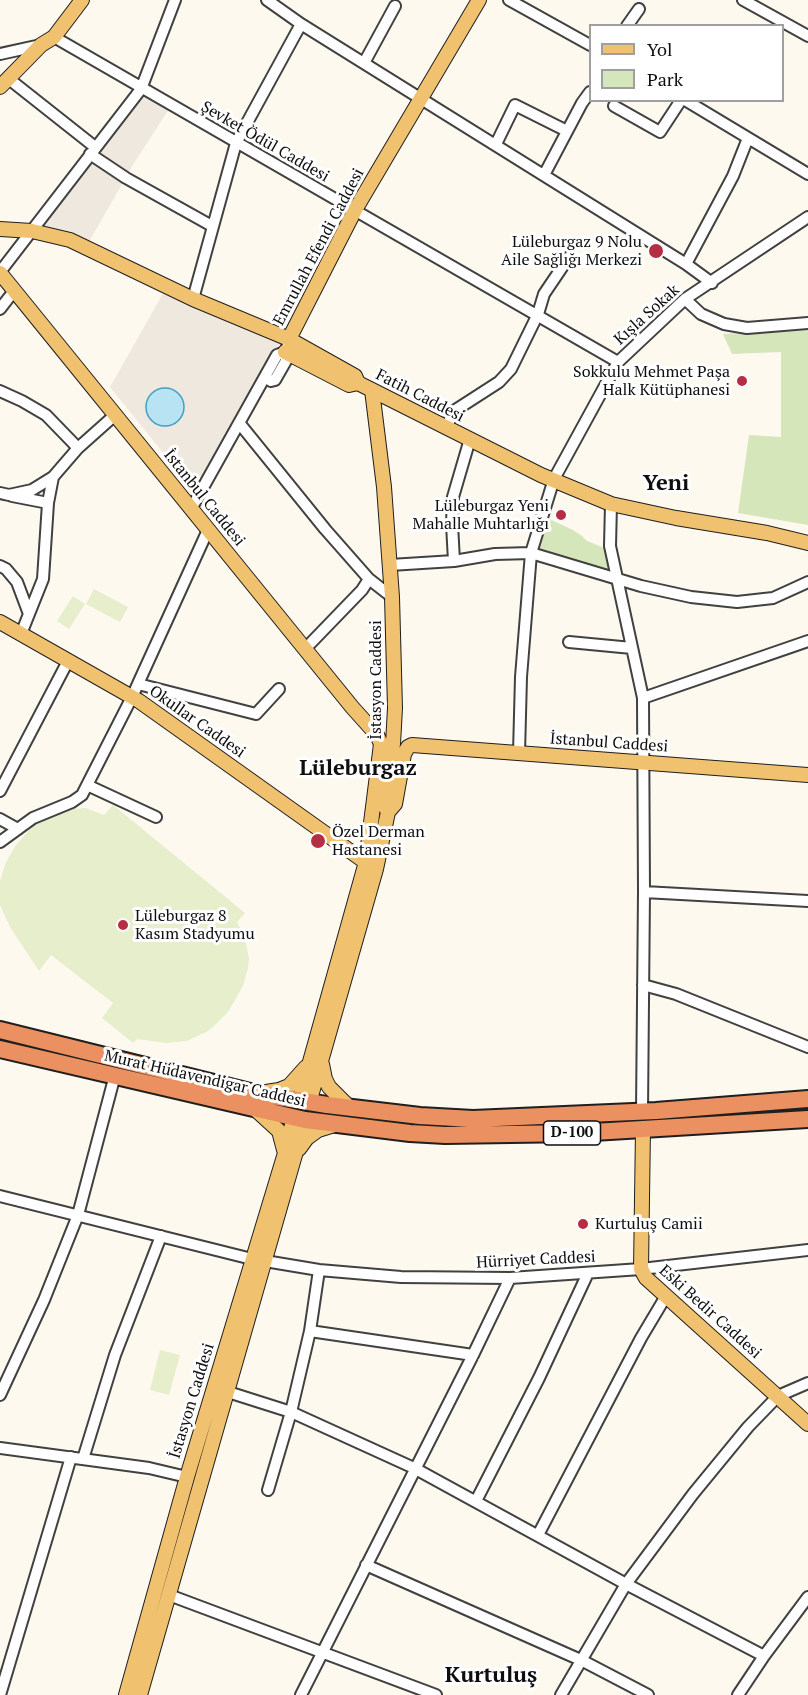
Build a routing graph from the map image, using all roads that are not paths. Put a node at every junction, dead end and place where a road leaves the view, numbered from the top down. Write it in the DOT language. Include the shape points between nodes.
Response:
graph roads {
  1 [pos="82,0"];
  2 [pos="175,0"];
  3 [pos="267,0"];
  4 [pos="479,0"];
  5 [pos="509,0"];
  6 [pos="743,0"];
  7 [pos="395,6"];
  8 [pos="639,9"];
  9 [pos="301,24"];
  10 [pos="628,24"];
  11 [pos="808,36"];
  12 [pos="54,37"];
  13 [pos="589,44"];
  14 [pos="41,45"];
  15 [pos="0,54"];
  16 [pos="364,63"];
  17 [pos="4,83"];
  18 [pos="141,88"];
  19 [pos="589,94"];
  20 [pos="420,98"];
  21 [pos="680,102"];
  22 [pos="689,102"];
  23 [pos="614,105"];
  24 [pos="567,131"];
  25 [pos="748,138"];
  26 [pos="236,143"];
  27 [pos="496,144"];
  28 [pos="92,151"];
  29 [pos="808,174"];
  30 [pos="544,175"];
  31 [pos="355,210"];
  32 [pos="808,216"];
  33 [pos="212,226"];
  34 [pos="0,229"];
  35 [pos="32,231"];
  36 [pos="569,257"];
  37 [pos="686,264"];
  38 [pos="0,273"];
  39 [pos="712,283"];
  40 [pos="14,291"];
  41 [pos="193,299"];
  42 [pos="685,299"];
  43 [pos="0,309"];
  44 [pos="537,314"];
  45 [pos="808,323"];
  46 [pos="287,346"];
  47 [pos="618,362"];
  48 [pos="372,390"];
  49 [pos="0,391"];
  50 [pos="115,415"];
  51 [pos="240,424"];
  52 [pos="446,428"];
  53 [pos="470,439"];
  54 [pos="78,448"];
  55 [pos="53,477"];
  56 [pos="554,479"];
  57 [pos="5,494"];
  58 [pos="48,503"];
  59 [pos="611,504"];
  60 [pos="191,509"];
  61 [pos="208,530"];
  62 [pos="808,543"];
  63 [pos="531,553"];
  64 [pos="454,561"];
  65 [pos="390,565"];
  66 [pos="0,566"];
  67 [pos="369,579"];
  68 [pos="617,579"];
  69 [pos="808,582"];
  70 [pos="392,597"];
  71 [pos="29,614"];
  72 [pos="0,622"];
  73 [pos="21,634"];
  74 [pos="808,641"];
  75 [pos="569,642"];
  76 [pos="632,648"];
  77 [pos="304,649"];
  78 [pos="68,661"];
  79 [pos="279,689"];
  80 [pos="135,690"];
  81 [pos="643,698"];
  82 [pos="387,744"];
  83 [pos="408,747"];
  84 [pos="519,753"];
  85 [pos="643,762"];
  86 [pos="808,775"];
  87 [pos="87,785"];
  88 [pos="0,791"];
  89 [pos="388,812"];
  90 [pos="156,817"];
  91 [pos="0,819"];
  92 [pos="18,829"];
  93 [pos="0,842"];
  94 [pos="371,866"];
  95 [pos="644,892"];
  96 [pos="808,901"];
  97 [pos="643,986"];
  98 [pos="0,1030"];
  99 [pos="808,1047"];
  100 [pos="0,1048"];
  101 [pos="315,1061"];
  102 [pos="115,1075"];
  103 [pos="808,1099"];
  104 [pos="253,1100"];
  105 [pos="350,1108"];
  106 [pos="302,1110"];
  107 [pos="642,1111"];
  108 [pos="808,1119"];
  109 [pos="337,1125"];
  110 [pos="643,1129"];
  111 [pos="290,1153"];
  112 [pos="0,1196"];
  113 [pos="78,1215"];
  114 [pos="161,1236"];
  115 [pos="808,1250"];
  116 [pos="259,1260"];
  117 [pos="641,1269"];
  118 [pos="319,1270"];
  119 [pos="588,1273"];
  120 [pos="510,1278"];
  121 [pos="666,1296"];
  122 [pos="310,1330"];
  123 [pos="473,1356"];
  124 [pos="808,1383"];
  125 [pos="213,1388"];
  126 [pos="228,1392"];
  127 [pos="0,1395"];
  128 [pos="778,1396"];
  129 [pos="291,1412"];
  130 [pos="808,1424"];
  131 [pos="0,1448"];
  132 [pos="71,1457"];
  133 [pos="83,1459"];
  134 [pos="414,1468"];
  135 [pos="187,1477"];
  136 [pos="202,1481"];
  137 [pos="268,1490"];
  138 [pos="476,1502"];
  139 [pos="538,1535"];
  140 [pos="366,1565"];
  141 [pos="626,1584"];
  142 [pos="163,1593"];
  143 [pos="808,1597"];
  144 [pos="803,1611"];
  145 [pos="323,1652"];
  146 [pos="764,1656"];
  147 [pos="0,1657"];
  148 [pos="11,1661"];
  149 [pos="582,1661"];
  150 [pos="0,1695"];
  151 [pos="126,1695"];
  152 [pos="140,1695"];
  153 [pos="301,1695"];
  154 [pos="436,1695"];
  155 [pos="561,1695"];
  156 [pos="648,1695"];
  157 [pos="738,1695"];
  1 -- 12 [label="main road"];
  2 -- 18 [label="street"];
  3 -- 9 [label="street"];
  4 -- 20 [label="main road, Emrullah Efendi Caddesi"];
  5 -- 13 [label="street"];
  6 -- 11 [label="street"];
  7 -- 16 [label="street"];
  8 -- 10 [label="street"];
  9 -- 16 [label="street"];
  9 -- 26 [label="street"];
  12 -- 14 [label="main road"];
  12 -- 18 [label="street, Şevket Ödül Caddesi"];
  14 -- 15 [label="street"];
  14 -- 17 [label="main road"];
  16 -- 20 [label="street"];
  17 -- 28 [label="street"];
  18 -- 26 [label="street, Şevket Ödül Caddesi"];
  18 -- 28 [label="street"];
  19 -- 24 [label="street"];
  20 -- 27 [label="street"];
  20 -- 31 [label="main road, Emrullah Efendi Caddesi"];
  21 -- 23 [label="street" via="660,132"];
  22 -- 25 [label="street"];
  24 -- 27 [label="street" via="514,105"];
  24 -- 30 [label="street"];
  25 -- 29 [label="street"];
  25 -- 37 [label="street" via="733,176"];
  26 -- 31 [label="street, Şevket Ödül Caddesi"];
  26 -- 33 [label="street"];
  27 -- 30 [label="street"];
  28 -- 33 [label="street" via="126,178"];
  28 -- 35 [label="street"];
  30 -- 37 [label="street"];
  31 -- 44 [label="street, Şevket Ödül Caddesi"];
  31 -- 46 [label="main road, Emrullah Efendi Caddesi"];
  32 -- 39 [label="street, Kışla Sokak"];
  33 -- 41 [label="street"];
  34 -- 35 [label="main road, Fatih Caddesi"];
  35 -- 38 [label="street"];
  35 -- 41 [label="main road, Fatih Caddesi" via="70,240"];
  36 -- 44 [label="street" via="544,294"];
  37 -- 39 [label="street"];
  38 -- 40 [label="main road, İstanbul Caddesi"];
  39 -- 42 [label="street, Kışla Sokak"];
  40 -- 43 [label="street"];
  40 -- 50 [label="main road, İstanbul Caddesi"];
  41 -- 46 [label="main road, Fatih Caddesi"];
  42 -- 45 [label="street" via="701,314 724,324 747,328"];
  42 -- 47 [label="street, Kışla Sokak"];
  44 -- 47 [label="street, Şevket Ödül Caddesi"];
  44 -- 52 [label="street" via="506,376 454,411"];
  46 -- 48 [label="main road, Fatih Caddesi" via="356,376 358,383"];
  46 -- 51 [label="street, Emrullah Efendi Caddesi" via="277,355"];
  47 -- 56 [label="street, Kışla Sokak"];
  48 -- 52 [label="main road, Fatih Caddesi"];
  48 -- 65 [label="main road, İstasyon Caddesi"];
  49 -- 54 [label="street" via="46,416"];
  50 -- 54 [label="street"];
  50 -- 60 [label="main road, İstanbul Caddesi"];
  51 -- 60 [label="street, Emrullah Efendi Caddesi"];
  51 -- 67 [label="street"];
  52 -- 53 [label="main road, Fatih Caddesi"];
  53 -- 56 [label="main road, Fatih Caddesi"];
  53 -- 64 [label="street" via="453,497"];
  54 -- 55 [label="street"];
  55 -- 57 [label="street" via="32,490"];
  55 -- 58 [label="street"];
  56 -- 59 [label="main road, Fatih Caddesi"];
  56 -- 63 [label="street, Kışla Sokak"];
  57 -- 58 [label="street"];
  58 -- 71 [label="street" via="43,579"];
  59 -- 62 [label="main road, Fatih Caddesi"];
  59 -- 68 [label="street" via="610,546"];
  60 -- 61 [label="main road, İstanbul Caddesi"];
  61 -- 77 [label="main road, İstanbul Caddesi"];
  61 -- 80 [label="street"];
  63 -- 64 [label="street"];
  63 -- 68 [label="street"];
  63 -- 84 [label="street, Kışla Sokak"];
  64 -- 65 [label="street"];
  65 -- 70 [label="main road, İstasyon Caddesi"];
  66 -- 71 [label="street" via="17,582"];
  67 -- 70 [label="street"];
  67 -- 77 [label="street"];
  68 -- 69 [label="street" via="691,597 737,602 773,598"];
  68 -- 76 [label="street"];
  70 -- 82 [label="main road, İstasyon Caddesi" via="395,708"];
  71 -- 73 [label="street"];
  72 -- 73 [label="main road, Okullar Caddesi"];
  73 -- 78 [label="main road, Okullar Caddesi"];
  74 -- 81 [label="street"];
  75 -- 76 [label="street"];
  76 -- 81 [label="street"];
  77 -- 82 [label="main road, İstanbul Caddesi"];
  78 -- 80 [label="main road, Okullar Caddesi"];
  78 -- 88 [label="street"];
  79 -- 80 [label="street" via="256,714 187,696"];
  80 -- 87 [label="street"];
  80 -- 94 [label="main road, Okullar Caddesi"];
  81 -- 85 [label="street"];
  82 -- 83 [label="street, İstanbul Caddesi"];
  82 -- 89 [label="main road, İstasyon Caddesi" via="384,807"];
  82 -- 94 [label="main road"];
  83 -- 84 [label="main road, İstanbul Caddesi"];
  83 -- 89 [label="main road" via="395,804"];
  84 -- 85 [label="main road, İstanbul Caddesi"];
  85 -- 86 [label="main road, İstanbul Caddesi"];
  85 -- 95 [label="street"];
  87 -- 90 [label="street"];
  87 -- 92 [label="street" via="82,795"];
  89 -- 94 [label="main road, İstasyon Caddesi"];
  91 -- 92 [label="street"];
  92 -- 93 [label="street"];
  94 -- 101 [label="main road, İstasyon Caddesi"];
  95 -- 96 [label="street"];
  95 -- 97 [label="street"];
  97 -- 99 [label="street" via="676,994"];
  97 -- 107 [label="street"];
  98 -- 104 [label="highway, Murat Hüdavendigar Caddesi / D-100"];
  100 -- 102 [label="highway, Murat Hüdavendigar Caddesi / D-100"];
  101 -- 104 [label="main road" via="289,1086"];
  101 -- 105 [label="main road" via="329,1087"];
  101 -- 106 [label="main road, İstasyon Caddesi"];
  102 -- 104 [label="highway, Murat Hüdavendigar Caddesi / D-100"];
  102 -- 113 [label="street"];
  103 -- 107 [label="highway, Murat Hüdavendigar Caddesi / D-100"];
  104 -- 106 [label="highway, Murat Hüdavendigar Caddesi / D-100"];
  104 -- 111 [label="main road" via="279,1131"];
  105 -- 106 [label="highway, Murat Hüdavendigar Caddesi / D-100"];
  105 -- 107 [label="highway, Murat Hüdavendigar Caddesi / D-100" via="473,1119"];
  106 -- 109 [label="highway, Murat Hüdavendigar Caddesi / D-100"];
  106 -- 111 [label="main road, İstasyon Caddesi"];
  108 -- 110 [label="highway, Murat Hüdavendigar Caddesi / D-100"];
  109 -- 110 [label="highway, Murat Hüdavendigar Caddesi / D-100" via="445,1135"];
  109 -- 111 [label="main road" via="318,1130"];
  110 -- 117 [label="main road, Eski Bedir Caddesi"];
  111 -- 116 [label="main road, İstasyon Caddesi"];
  112 -- 113 [label="street, Hürriyet Caddesi"];
  113 -- 114 [label="street, Hürriyet Caddesi"];
  113 -- 127 [label="street"];
  114 -- 116 [label="street, Hürriyet Caddesi"];
  114 -- 133 [label="street" via="115,1356"];
  115 -- 117 [label="street, Hürriyet Caddesi"];
  116 -- 118 [label="street, Hürriyet Caddesi"];
  116 -- 125 [label="main road, İstasyon Caddesi"];
  116 -- 126 [label="main road, İstasyon Caddesi"];
  117 -- 119 [label="street, Hürriyet Caddesi"];
  117 -- 121 [label="main road, Eski Bedir Caddesi"];
  118 -- 120 [label="street, Hürriyet Caddesi" via="400,1277"];
  118 -- 122 [label="street"];
  119 -- 120 [label="street, Hürriyet Caddesi"];
  119 -- 138 [label="street"];
  120 -- 123 [label="street"];
  121 -- 128 [label="main road, Eski Bedir Caddesi"];
  121 -- 139 [label="street"];
  122 -- 123 [label="street"];
  122 -- 129 [label="street"];
  123 -- 134 [label="street"];
  124 -- 128 [label="street"];
  125 -- 126 [label="main road"];
  125 -- 135 [label="main road, İstasyon Caddesi"];
  126 -- 129 [label="street"];
  126 -- 136 [label="main road, İstasyon Caddesi"];
  128 -- 130 [label="main road, Eski Bedir Caddesi"];
  128 -- 141 [label="street" via="693,1494"];
  129 -- 134 [label="street"];
  129 -- 137 [label="street"];
  131 -- 132 [label="street"];
  132 -- 133 [label="street"];
  132 -- 148 [label="street"];
  133 -- 135 [label="street"];
  134 -- 138 [label="street"];
  134 -- 140 [label="street"];
  135 -- 136 [label="main road"];
  135 -- 142 [label="main road, İstasyon Caddesi"];
  136 -- 142 [label="main road, İstasyon Caddesi"];
  138 -- 139 [label="street"];
  139 -- 141 [label="street"];
  140 -- 145 [label="street"];
  140 -- 149 [label="street"];
  141 -- 146 [label="street"];
  141 -- 149 [label="street"];
  142 -- 145 [label="street"];
  142 -- 151 [label="main road, İstasyon Caddesi"];
  142 -- 152 [label="main road, İstasyon Caddesi"];
  143 -- 144 [label="street"];
  144 -- 146 [label="street"];
  145 -- 153 [label="street"];
  145 -- 154 [label="street"];
  146 -- 157 [label="street"];
  147 -- 148 [label="street"];
  148 -- 150 [label="street"];
  149 -- 155 [label="street"];
  149 -- 156 [label="street"];
}
